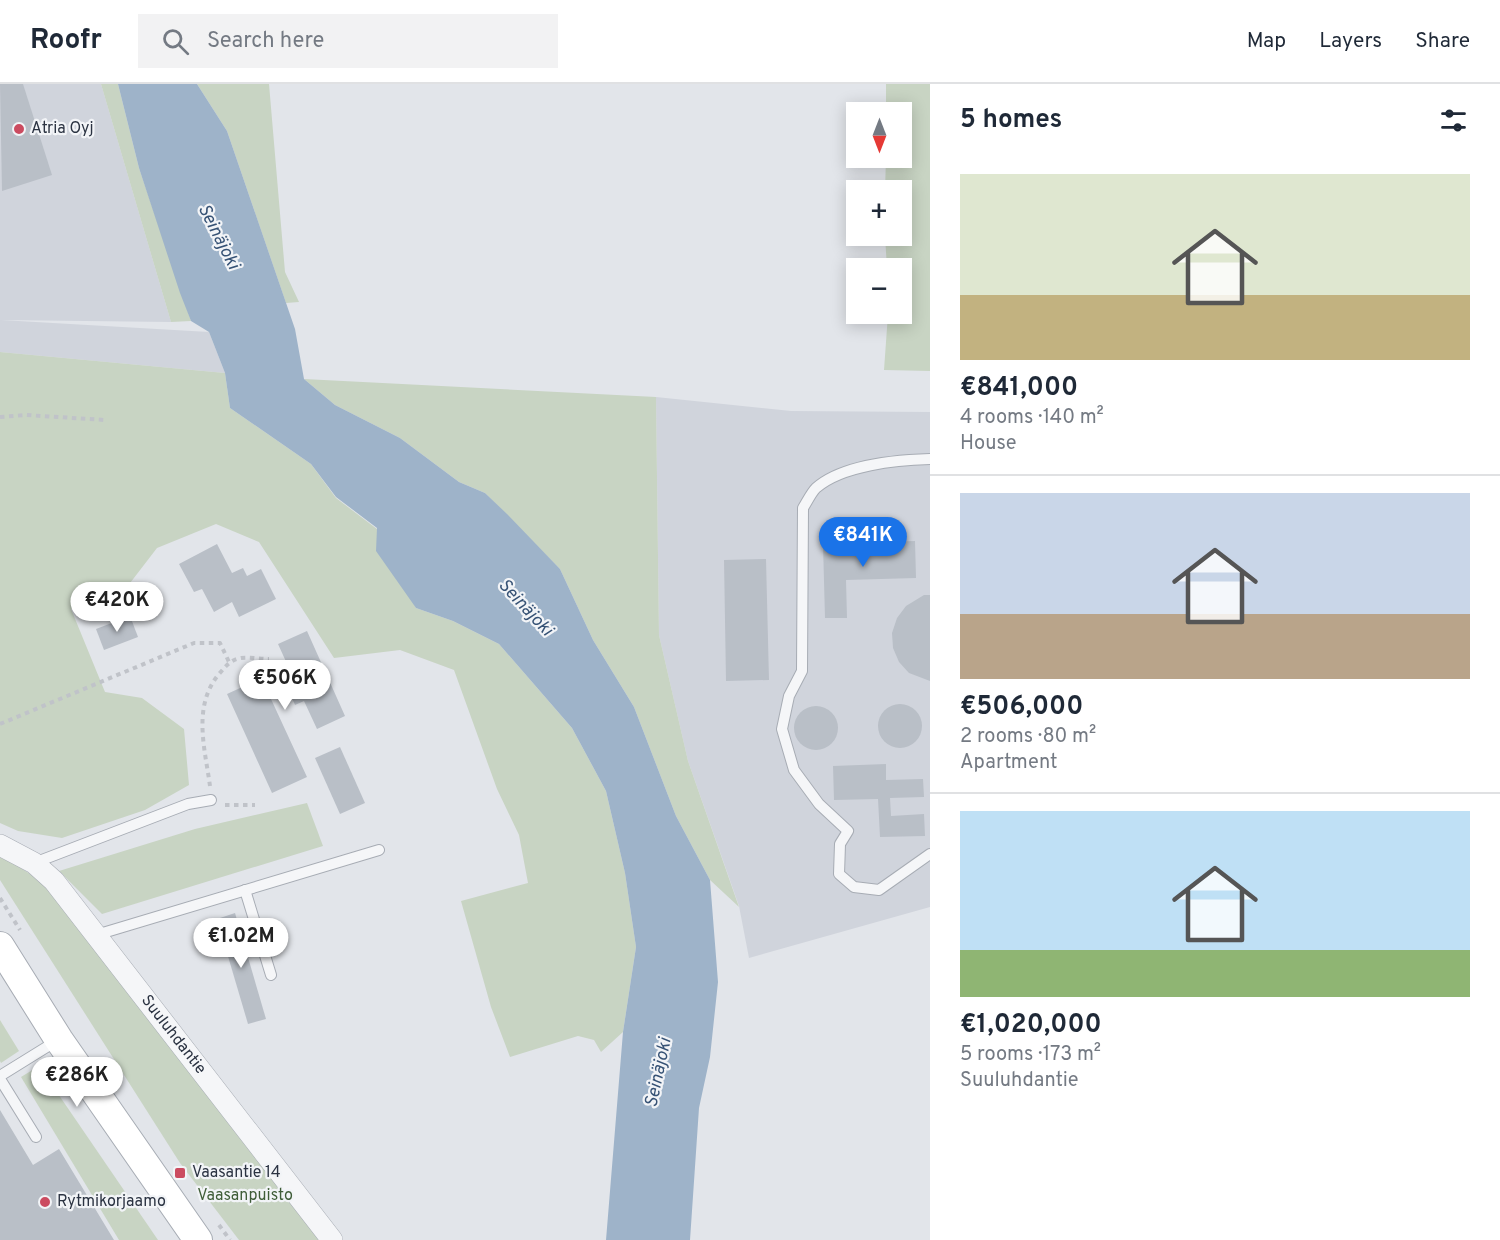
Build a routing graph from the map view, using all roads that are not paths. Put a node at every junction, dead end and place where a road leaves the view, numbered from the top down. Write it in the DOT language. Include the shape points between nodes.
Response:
graph roads {
  1 [pos="930,459"];
  2 [pos="211,800"];
  3 [pos="0,844"];
  4 [pos="380,850"];
  5 [pos="930,854"];
  6 [pos="34,863"];
  7 [pos="245,890"];
  8 [pos="96,934"];
  9 [pos="0,946"];
  10 [pos="271,975"];
  11 [pos="58,1040"];
  12 [pos="0,1077"];
  13 [pos="36,1137"];
  14 [pos="198,1240"];
  15 [pos="332,1240"];
  1 -- 5 [label="lane" via="894,460 852,470 817,488 803,508 802,671 789,696 782,729 794,770 819,804 848,831 840,844 839,874 854,887 879,890"];
  2 -- 6 [label="lane" via="188,804"];
  3 -- 6 [label="street, Suuluhdantie"];
  4 -- 7 [label="lane"];
  6 -- 8 [label="street, Suuluhdantie" via="54,881"];
  7 -- 8 [label="lane"];
  7 -- 10 [label="lane"];
  8 -- 15 [label="street, Suuluhdantie"];
  9 -- 11 [label="main road"];
  11 -- 12 [label="lane"];
  11 -- 14 [label="main road"];
  12 -- 13 [label="lane"];
}
